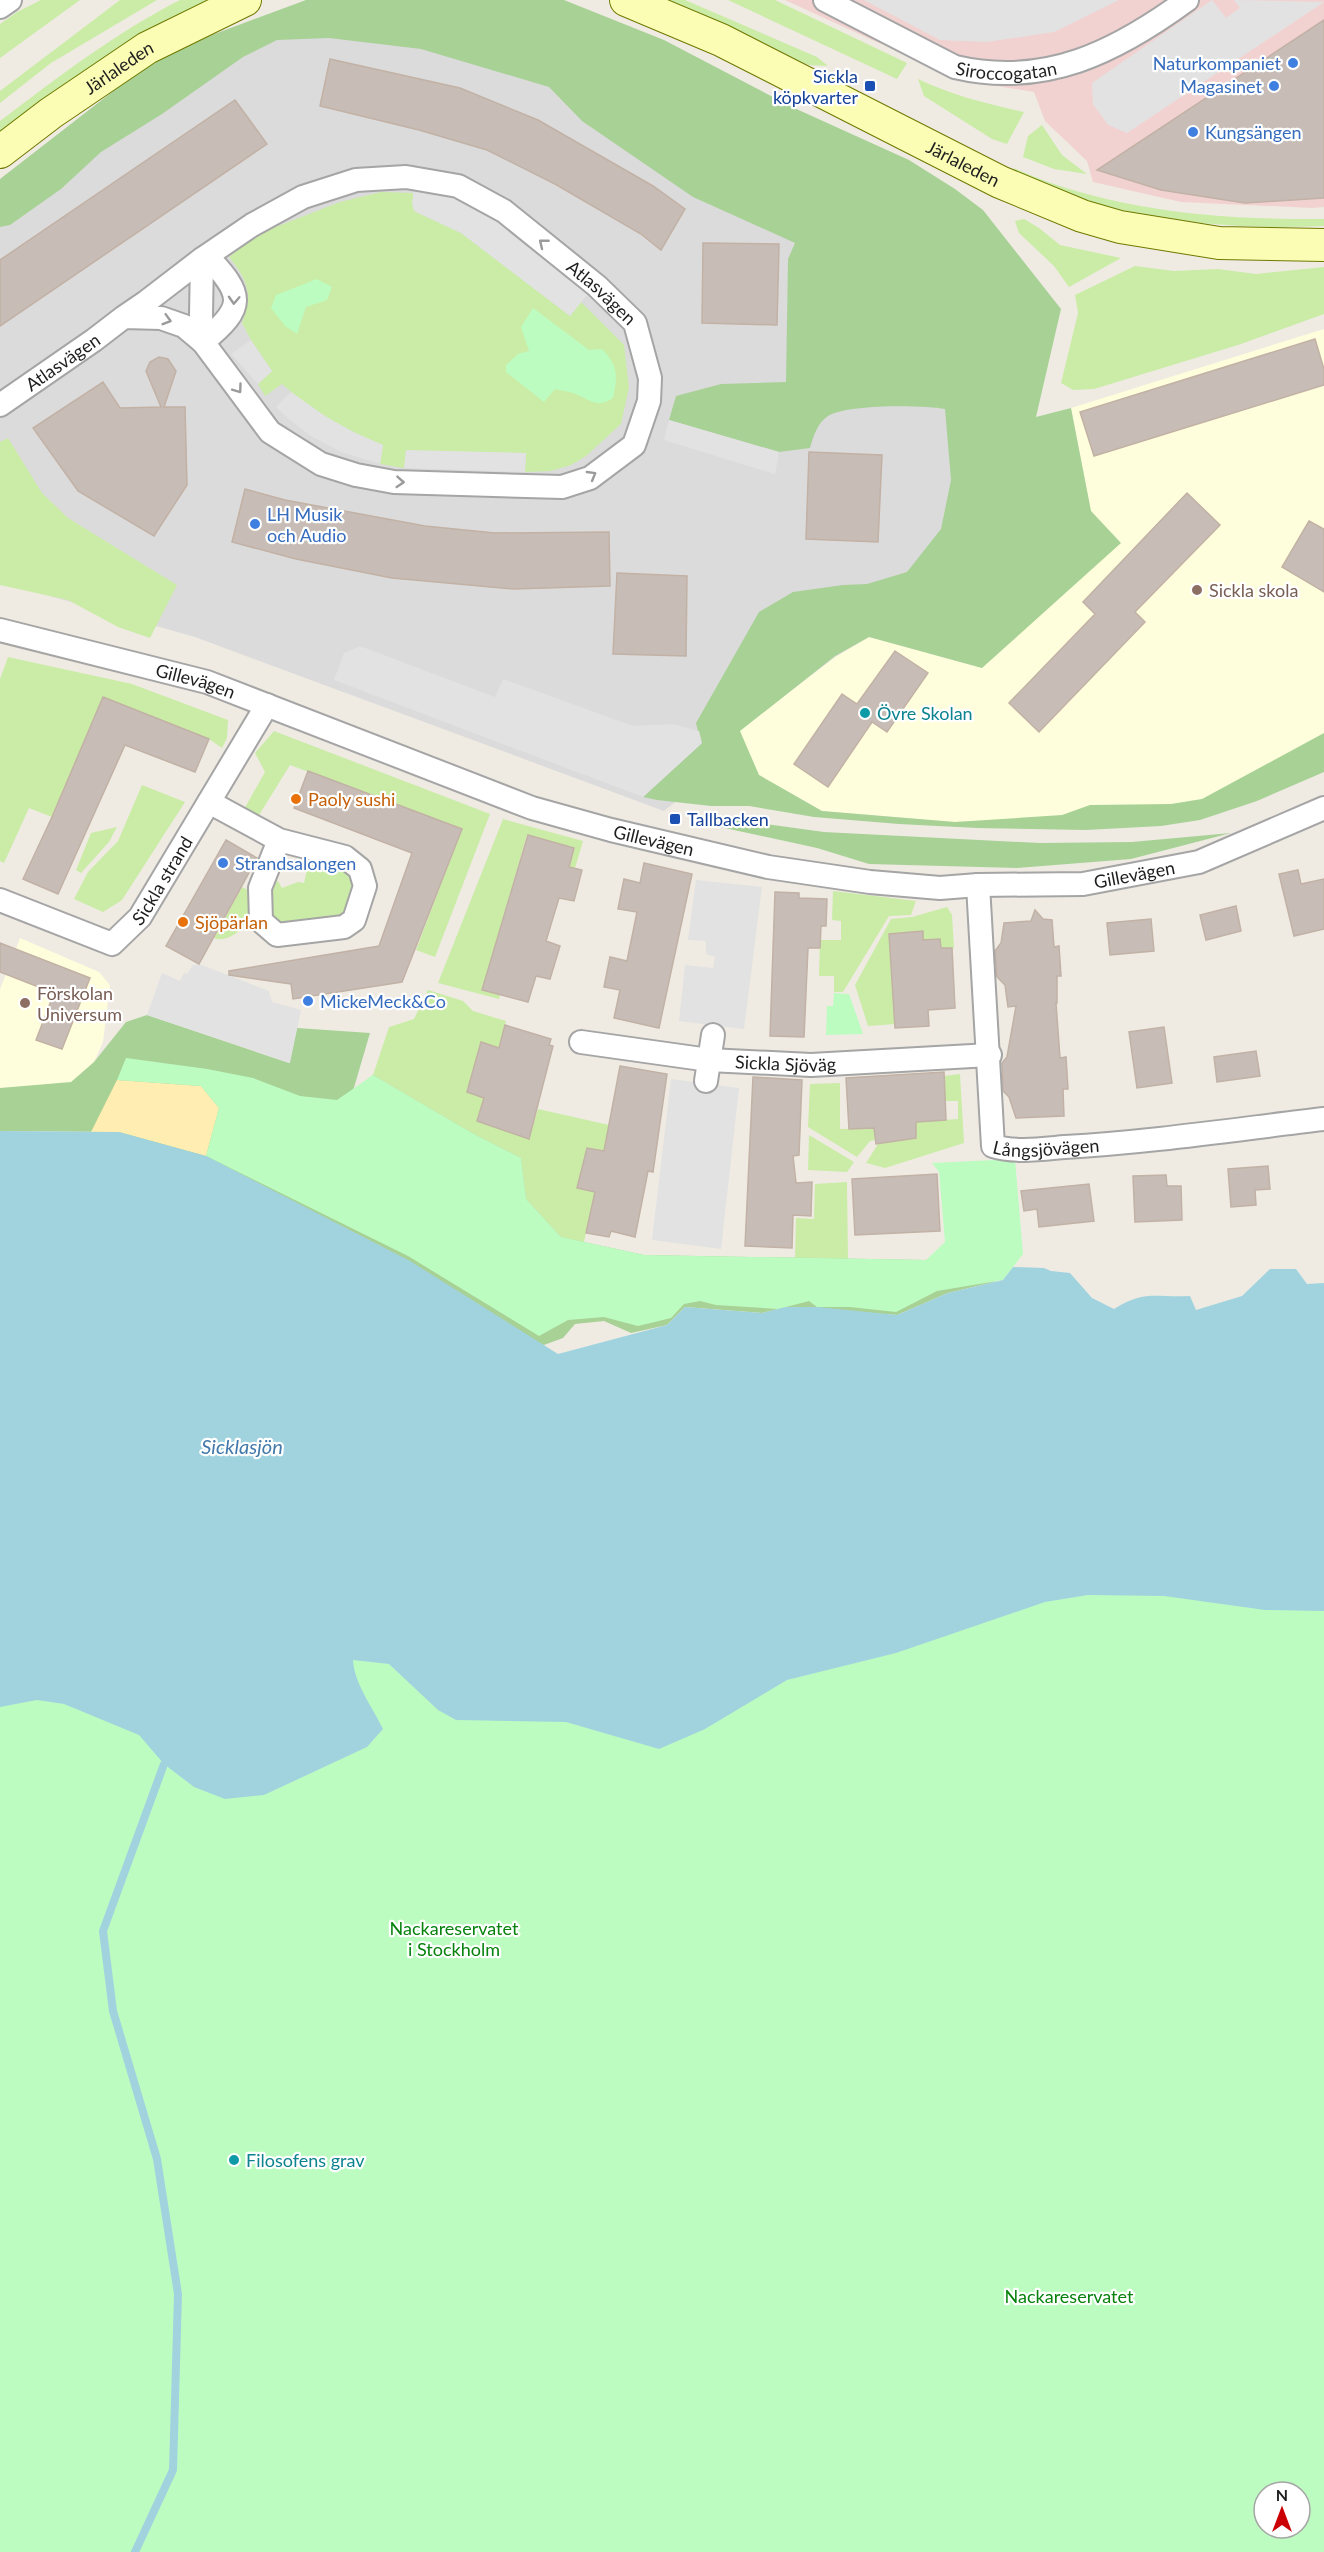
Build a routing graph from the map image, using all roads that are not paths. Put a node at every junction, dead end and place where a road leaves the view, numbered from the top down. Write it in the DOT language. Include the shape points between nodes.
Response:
graph roads {
  1 [pos="10,0"];
  2 [pos="245,0"];
  3 [pos="626,0"];
  4 [pos="825,0"];
  5 [pos="1187,0"];
  6 [pos="0,7"];
  7 [pos="0,152"];
  8 [pos="1324,245"];
  9 [pos="205,258"];
  10 [pos="124,318"];
  11 [pos="203,342"];
  12 [pos="0,405"];
  13 [pos="0,630"];
  14 [pos="267,705"];
  15 [pos="208,802"];
  16 [pos="1324,808"];
  17 [pos="279,840"];
  18 [pos="978,885"];
  19 [pos="0,900"];
  20 [pos="713,1035"];
  21 [pos="581,1042"];
  22 [pos="990,1055"];
  23 [pos="707,1070"];
  24 [pos="1324,1119"];
  1 -- 6 [label="street"];
  2 -- 7 [label="main road, Järlaleden" via="147,48 51,112"];
  3 -- 8 [label="main road, Järlaleden" via="721,40 1000,182 1082,216 1120,227 1219,243"];
  4 -- 5 [label="street, Siroccogatan" via="955,67 1005,73 1077,63 1110,49"];
  9 -- 10 [label="street, Atlasvägen"];
  9 -- 11 [label="street"];
  9 -- 11 [label="street, one-way" via="230,281 235,306 227,322"];
  11 -- 9 [label="street, Atlasvägen, one-way" via="270,432 321,464 394,482 562,487 590,478 634,445 649,401 650,378 635,323 597,286 504,211 458,186 406,177 356,180 303,196"];
  10 -- 11 [label="street, Atlasvägen, one-way" via="161,318 184,326"];
  10 -- 12 [label="street, Atlasvägen"];
  13 -- 14 [label="street, Gillevägen" via="207,682"];
  14 -- 15 [label="street, Sickla strand"];
  14 -- 18 [label="street, Gillevägen" via="532,808 611,830 768,867 870,882 940,888"];
  15 -- 17 [label="street"];
  15 -- 19 [label="street, Sickla strand" via="140,917 112,944"];
  16 -- 18 [label="street, Gillevägen" via="1199,862 1083,884"];
  17 -- 17 [label="street" via="260,888 261,921 277,935 344,927 354,920 365,886 360,869 345,857"];
  18 -- 22 [label="street, Långsjövägen"];
  20 -- 23 [label="street"];
  21 -- 23 [label="street, Sickla Sjöväg"];
  22 -- 23 [label="street, Sickla Sjöväg"];
  22 -- 24 [label="street, Långsjövägen" via="993,1146 1004,1150 1098,1145"];
}
